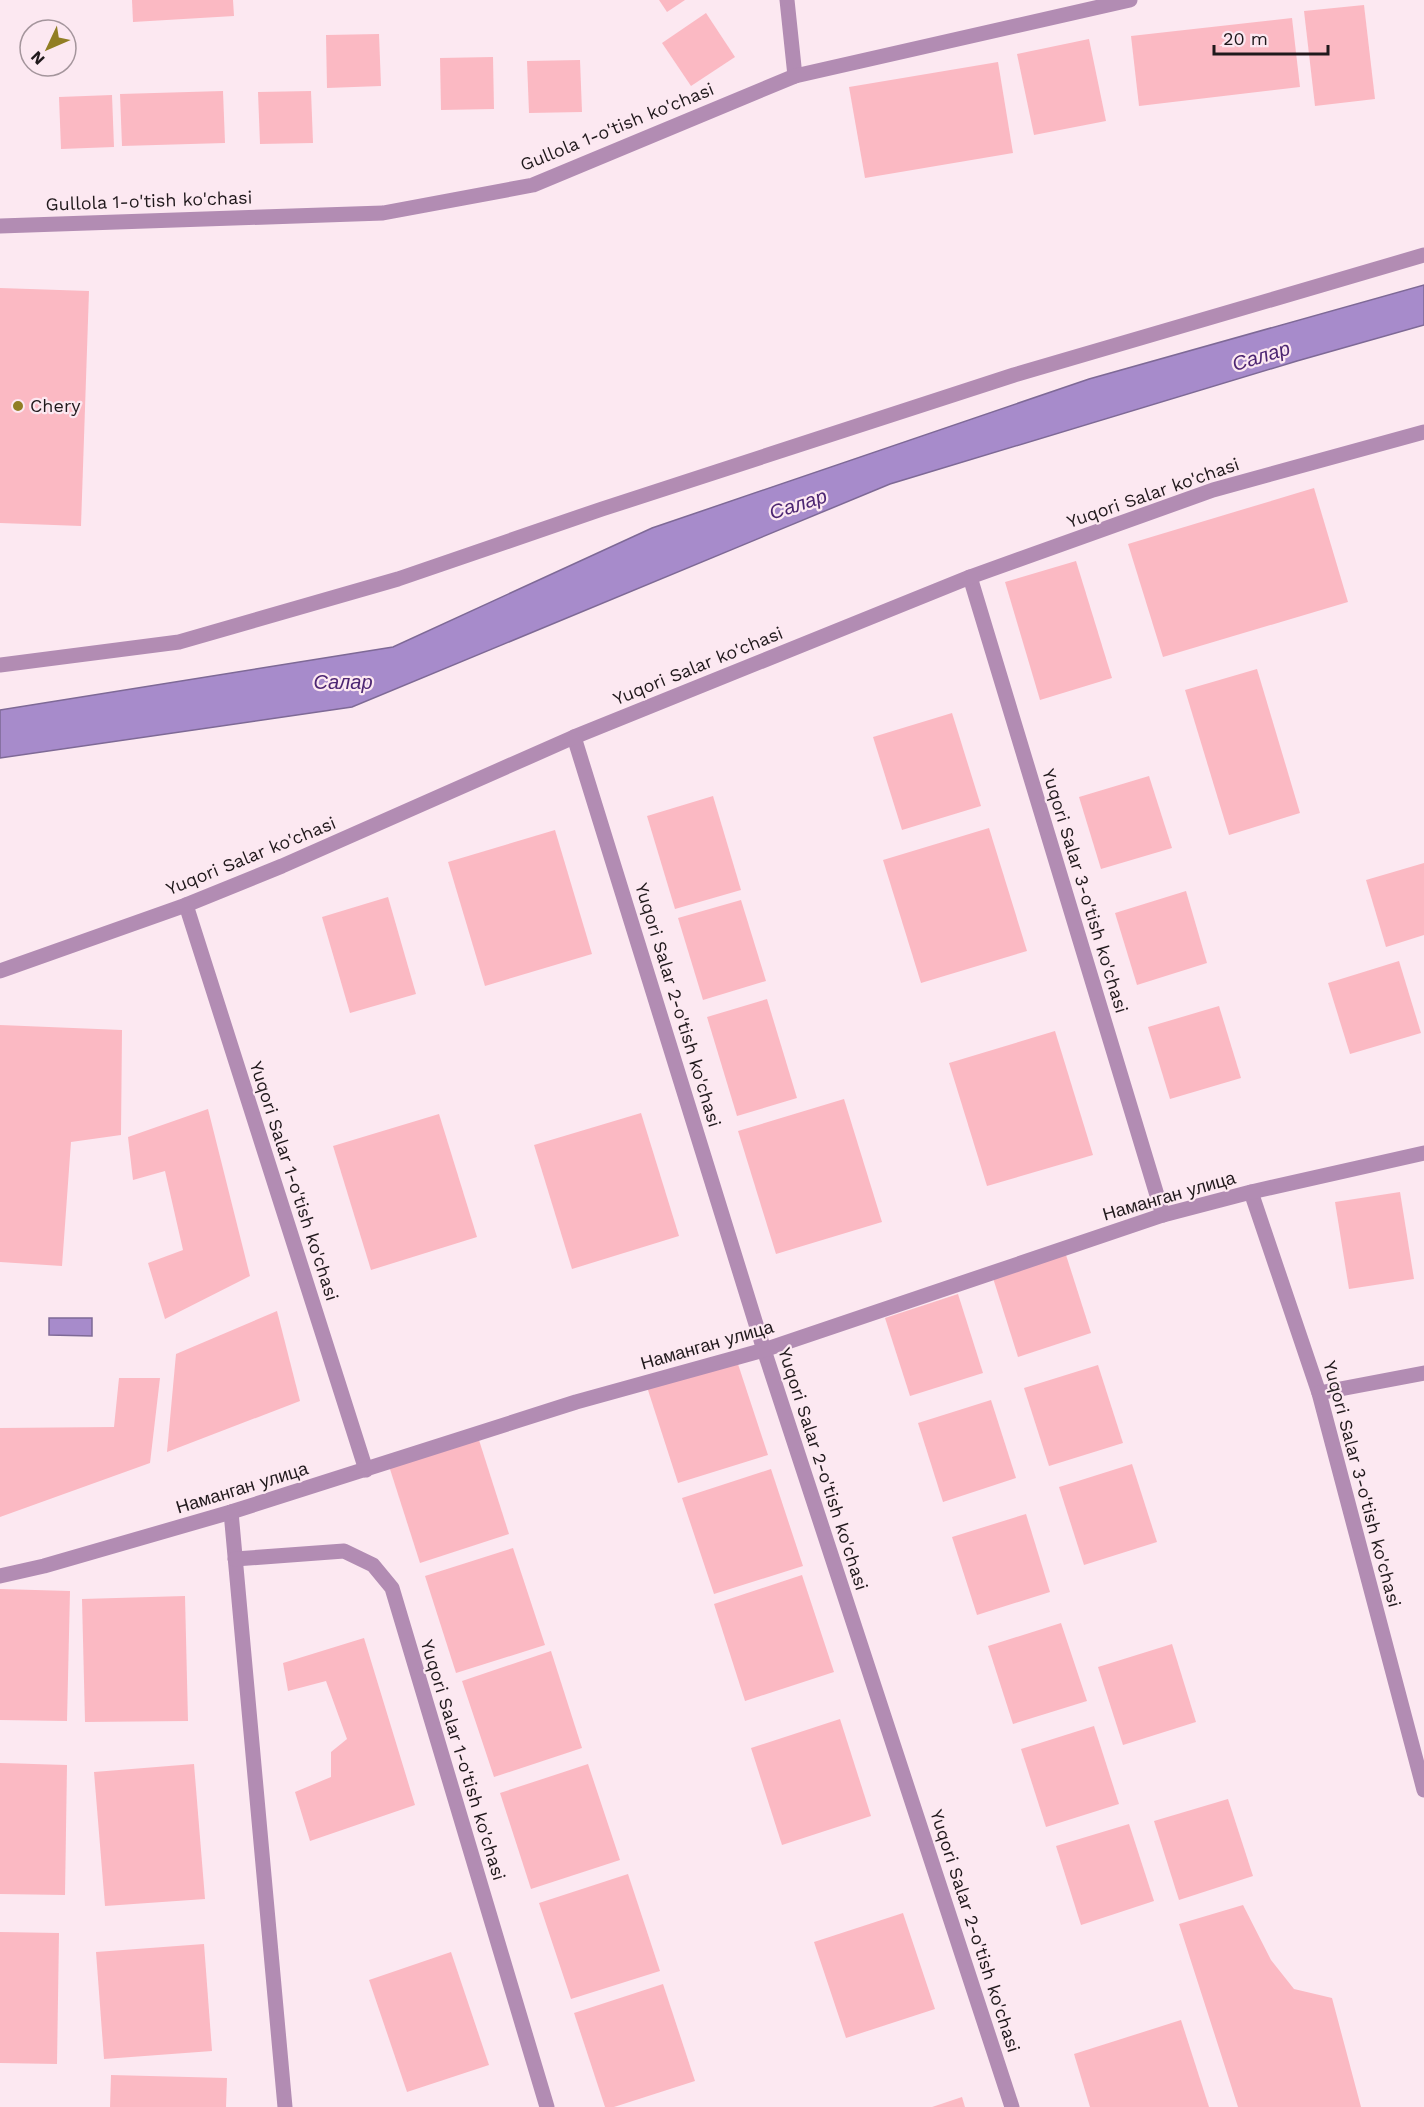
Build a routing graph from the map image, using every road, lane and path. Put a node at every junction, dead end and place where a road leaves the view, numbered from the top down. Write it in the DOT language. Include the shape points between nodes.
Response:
graph roads {
  1 [pos="787,0"];
  2 [pos="1130,0"];
  3 [pos="795,76"];
  4 [pos="0,226"];
  5 [pos="1424,255"];
  6 [pos="1424,432"];
  7 [pos="970,578"];
  8 [pos="0,665"];
  9 [pos="574,737"];
  10 [pos="186,904"];
  11 [pos="0,971"];
  12 [pos="1424,1154"];
  13 [pos="1251,1192"];
  14 [pos="1163,1215"];
  15 [pos="764,1350"];
  16 [pos="1424,1373"];
  17 [pos="1319,1393"];
  18 [pos="366,1470"];
  19 [pos="231,1512"];
  20 [pos="235,1559"];
  21 [pos="0,1576"];
  22 [pos="1424,1790"];
  23 [pos="285,2107"];
  24 [pos="546,2107"];
  25 [pos="1012,2107"];
  1 -- 3 [label="street"];
  2 -- 3 [label="street, Gullola 1-o'tish ko'chasi"];
  3 -- 4 [label="street, Gullola 1-o'tish ko'chasi" via="532,185 383,213"];
  5 -- 8 [label="street" via="1014,375 398,579 179,642"];
  6 -- 7 [label="street, Yuqori Salar ko'chasi" via="1213,490"];
  7 -- 9 [label="street, Yuqori Salar ko'chasi"];
  7 -- 14 [label="street, Yuqori Salar 3-o'tish ko'chasi"];
  9 -- 10 [label="street, Yuqori Salar ko'chasi" via="282,866"];
  9 -- 15 [label="street, Yuqori Salar 2-o'tish ko'chasi"];
  10 -- 11 [label="street, Yuqori Salar ko'chasi"];
  10 -- 18 [label="street, Yuqori Salar 1-o'tish ko'chasi"];
  12 -- 13 [label="street, Наманган улица"];
  13 -- 14 [label="street, Наманган улица"];
  13 -- 17 [label="street, Yuqori Salar 3-o'tish ko'chasi"];
  14 -- 15 [label="street, Наманган улица"];
  15 -- 18 [label="street, Наманган улица" via="576,1402"];
  15 -- 25 [label="street, Yuqori Salar 2-o'tish ko'chasi"];
  16 -- 17 [label="street"];
  17 -- 22 [label="street, Yuqori Salar 3-o'tish ko'chasi"];
  18 -- 19 [label="street, Наманган улица"];
  19 -- 20 [label="street"];
  19 -- 21 [label="street, Наманган улица"];
  20 -- 23 [label="street"];
  20 -- 24 [label="street, Yuqori Salar 1-o'tish ko'chasi" via="344,1551 373,1565 392,1588"];
}
